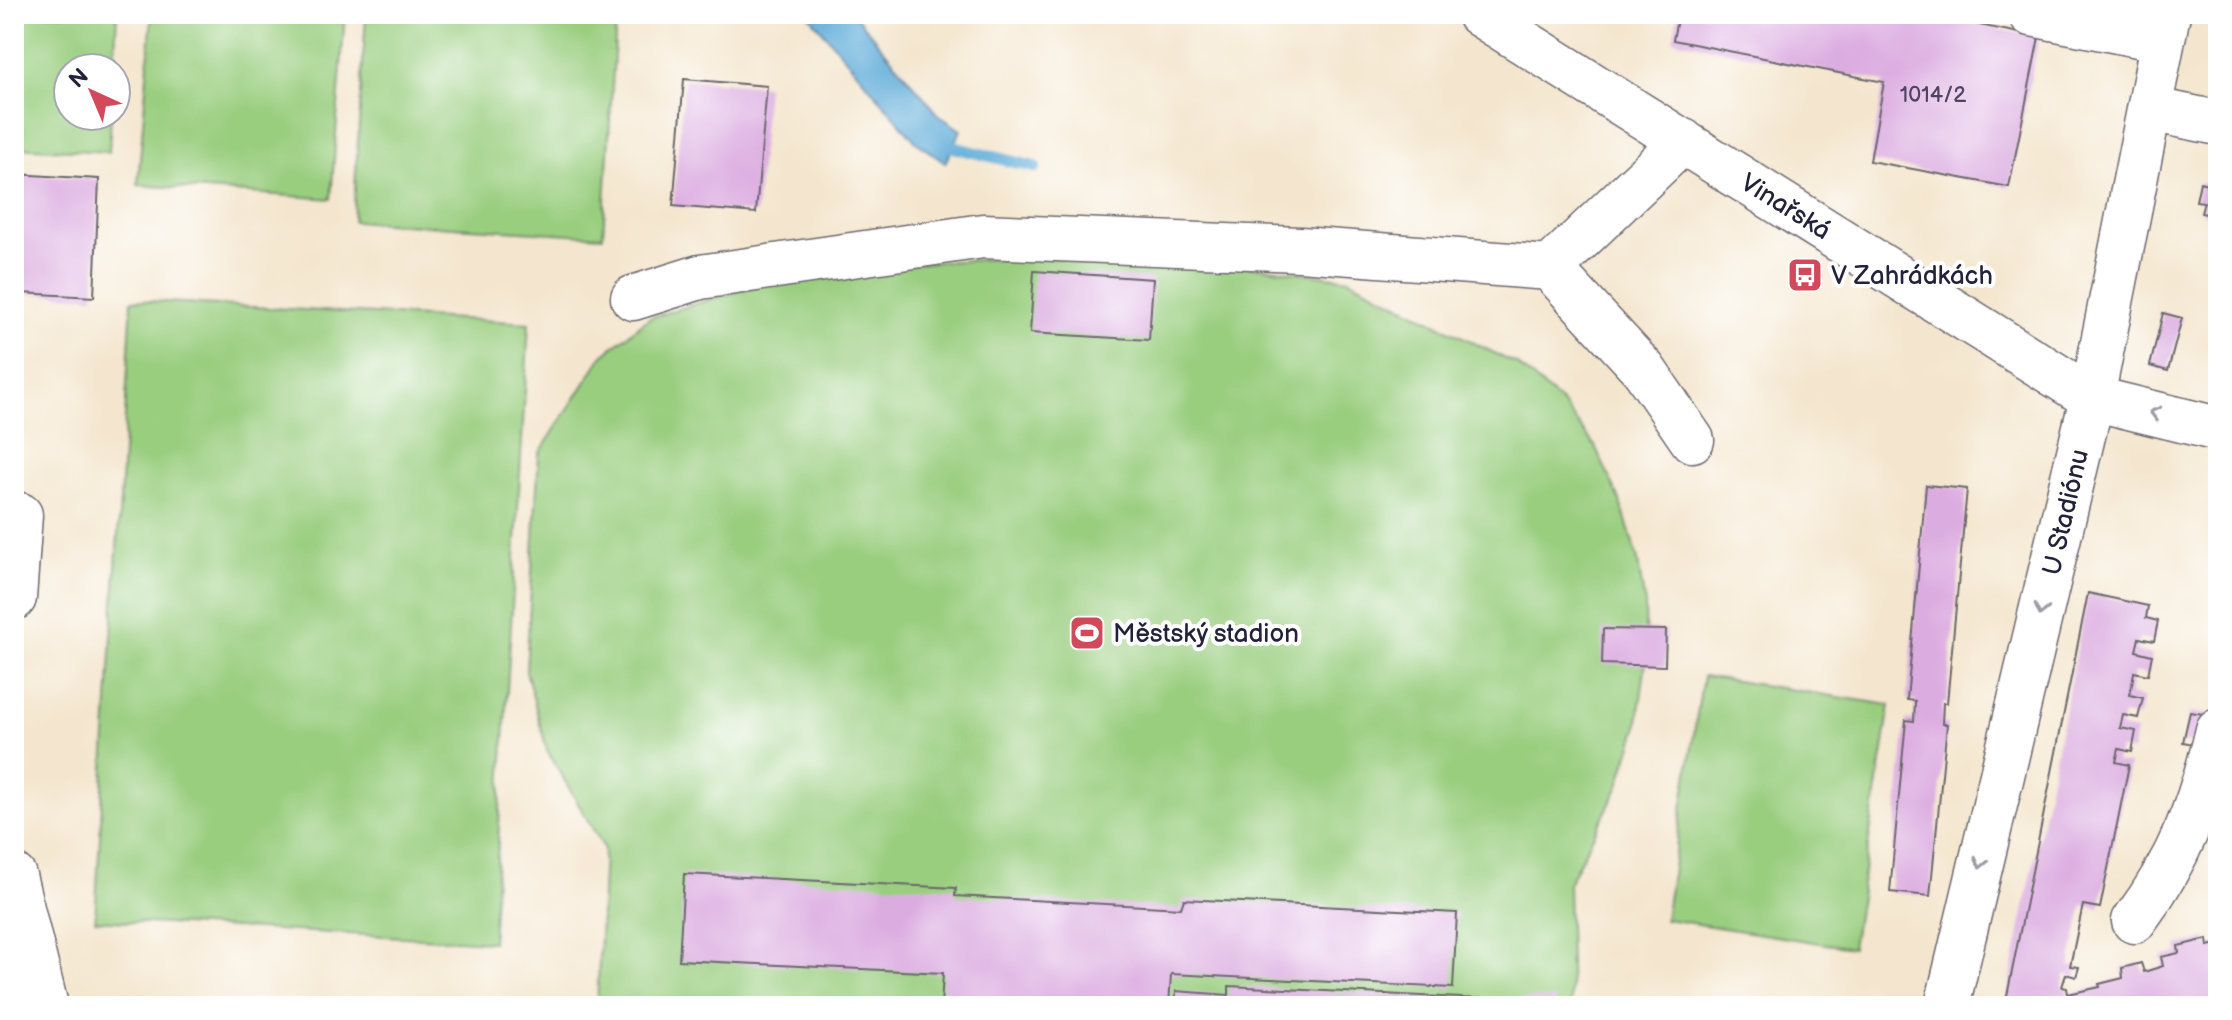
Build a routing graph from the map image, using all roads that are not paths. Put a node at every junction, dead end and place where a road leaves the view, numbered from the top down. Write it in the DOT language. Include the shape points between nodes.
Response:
graph roads {
  1 [pos="1479,14"];
  2 [pos="2031,14"];
  3 [pos="2165,27"];
  4 [pos="2149,109"];
  5 [pos="2218,123"];
  6 [pos="1683,141"];
  7 [pos="1550,268"];
  8 [pos="633,298"];
  9 [pos="2092,398"];
  10 [pos="2218,429"];
  11 [pos="1692,440"];
  12 [pos="14,515"];
  13 [pos="14,598"];
  14 [pos="2218,730"];
  15 [pos="14,876"];
  16 [pos="2134,921"];
  17 [pos="46,1006"];
  18 [pos="1947,1006"];
  1 -- 6 [label="street, Vinařská"];
  2 -- 3 [label="street"];
  3 -- 4 [label="street, U Stadiónu"];
  4 -- 5 [label="street"];
  4 -- 9 [label="street, U Stadiónu"];
  6 -- 7 [label="street"];
  6 -- 9 [label="street, Vinařská"];
  7 -- 8 [label="street" via="1300,249 983,236 700,277"];
  7 -- 11 [label="street" via="1644,370"];
  10 -- 9 [label="street, Vinařská, one-way"];
  9 -- 18 [label="street, U Stadiónu, one-way"];
  12 -- 13 [label="street" via="20,515"];
  14 -- 16 [label="street" via="2204,788 2166,877"];
  15 -- 17 [label="street"];
}
